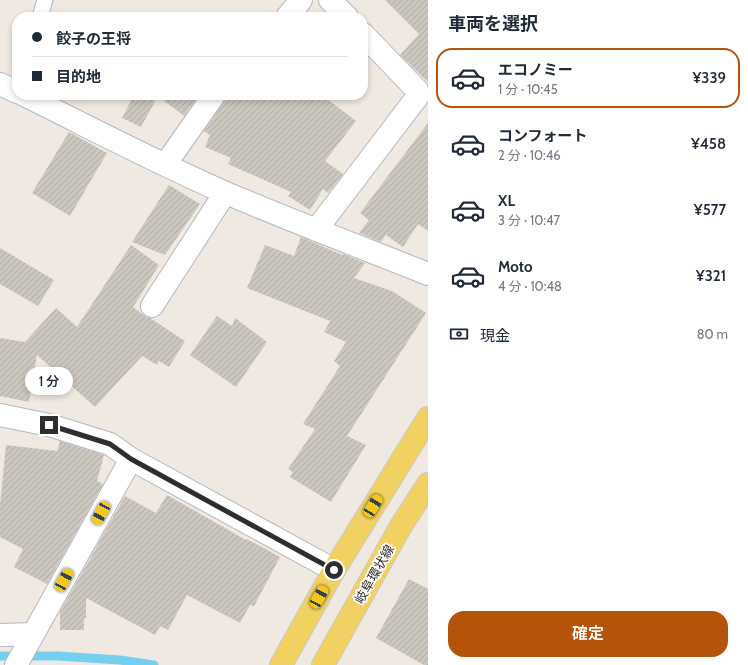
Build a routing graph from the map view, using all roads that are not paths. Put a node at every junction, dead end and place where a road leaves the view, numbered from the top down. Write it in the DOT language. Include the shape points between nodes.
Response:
graph roads {
  1 [pos="45,0"];
  2 [pos="301,0"];
  3 [pos="330,0"];
  4 [pos="41,12"];
  5 [pos="291,12"];
  6 [pos="342,12"];
  7 [pos="368,39"];
  8 [pos="0,84"];
  9 [pos="12,90"];
  10 [pos="34,100"];
  11 [pos="210,100"];
  12 [pos="165,165"];
  13 [pos="225,192"];
  14 [pos="316,230"];
  15 [pos="428,274"];
  16 [pos="152,306"];
  17 [pos="0,415"];
  18 [pos="428,418"];
  19 [pos="131,459"];
  20 [pos="428,484"];
  21 [pos="334,570"];
  22 [pos="0,635"];
  23 [pos="31,639"];
  24 [pos="16,665"];
  25 [pos="281,665"];
  26 [pos="323,665"];
  1 -- 4 [label="lane"];
  2 -- 5 [label="street"];
  3 -- 6 [label="street"];
  7 -- 14 [label="street" via="417,90 418,96"];
  8 -- 9 [label="street"];
  10 -- 12 [label="street"];
  11 -- 12 [label="street"];
  12 -- 13 [label="street"];
  13 -- 14 [label="street"];
  13 -- 16 [label="street"];
  14 -- 15 [label="street"];
  17 -- 19 [label="street" via="49,425 110,444"];
  18 -- 21 [label="main road"];
  19 -- 21 [label="street"];
  19 -- 23 [label="street"];
  20 -- 26 [label="main road, 岐阜環状線"];
  21 -- 25 [label="main road"];
  22 -- 23 [label="street"];
  23 -- 24 [label="street"];
}
